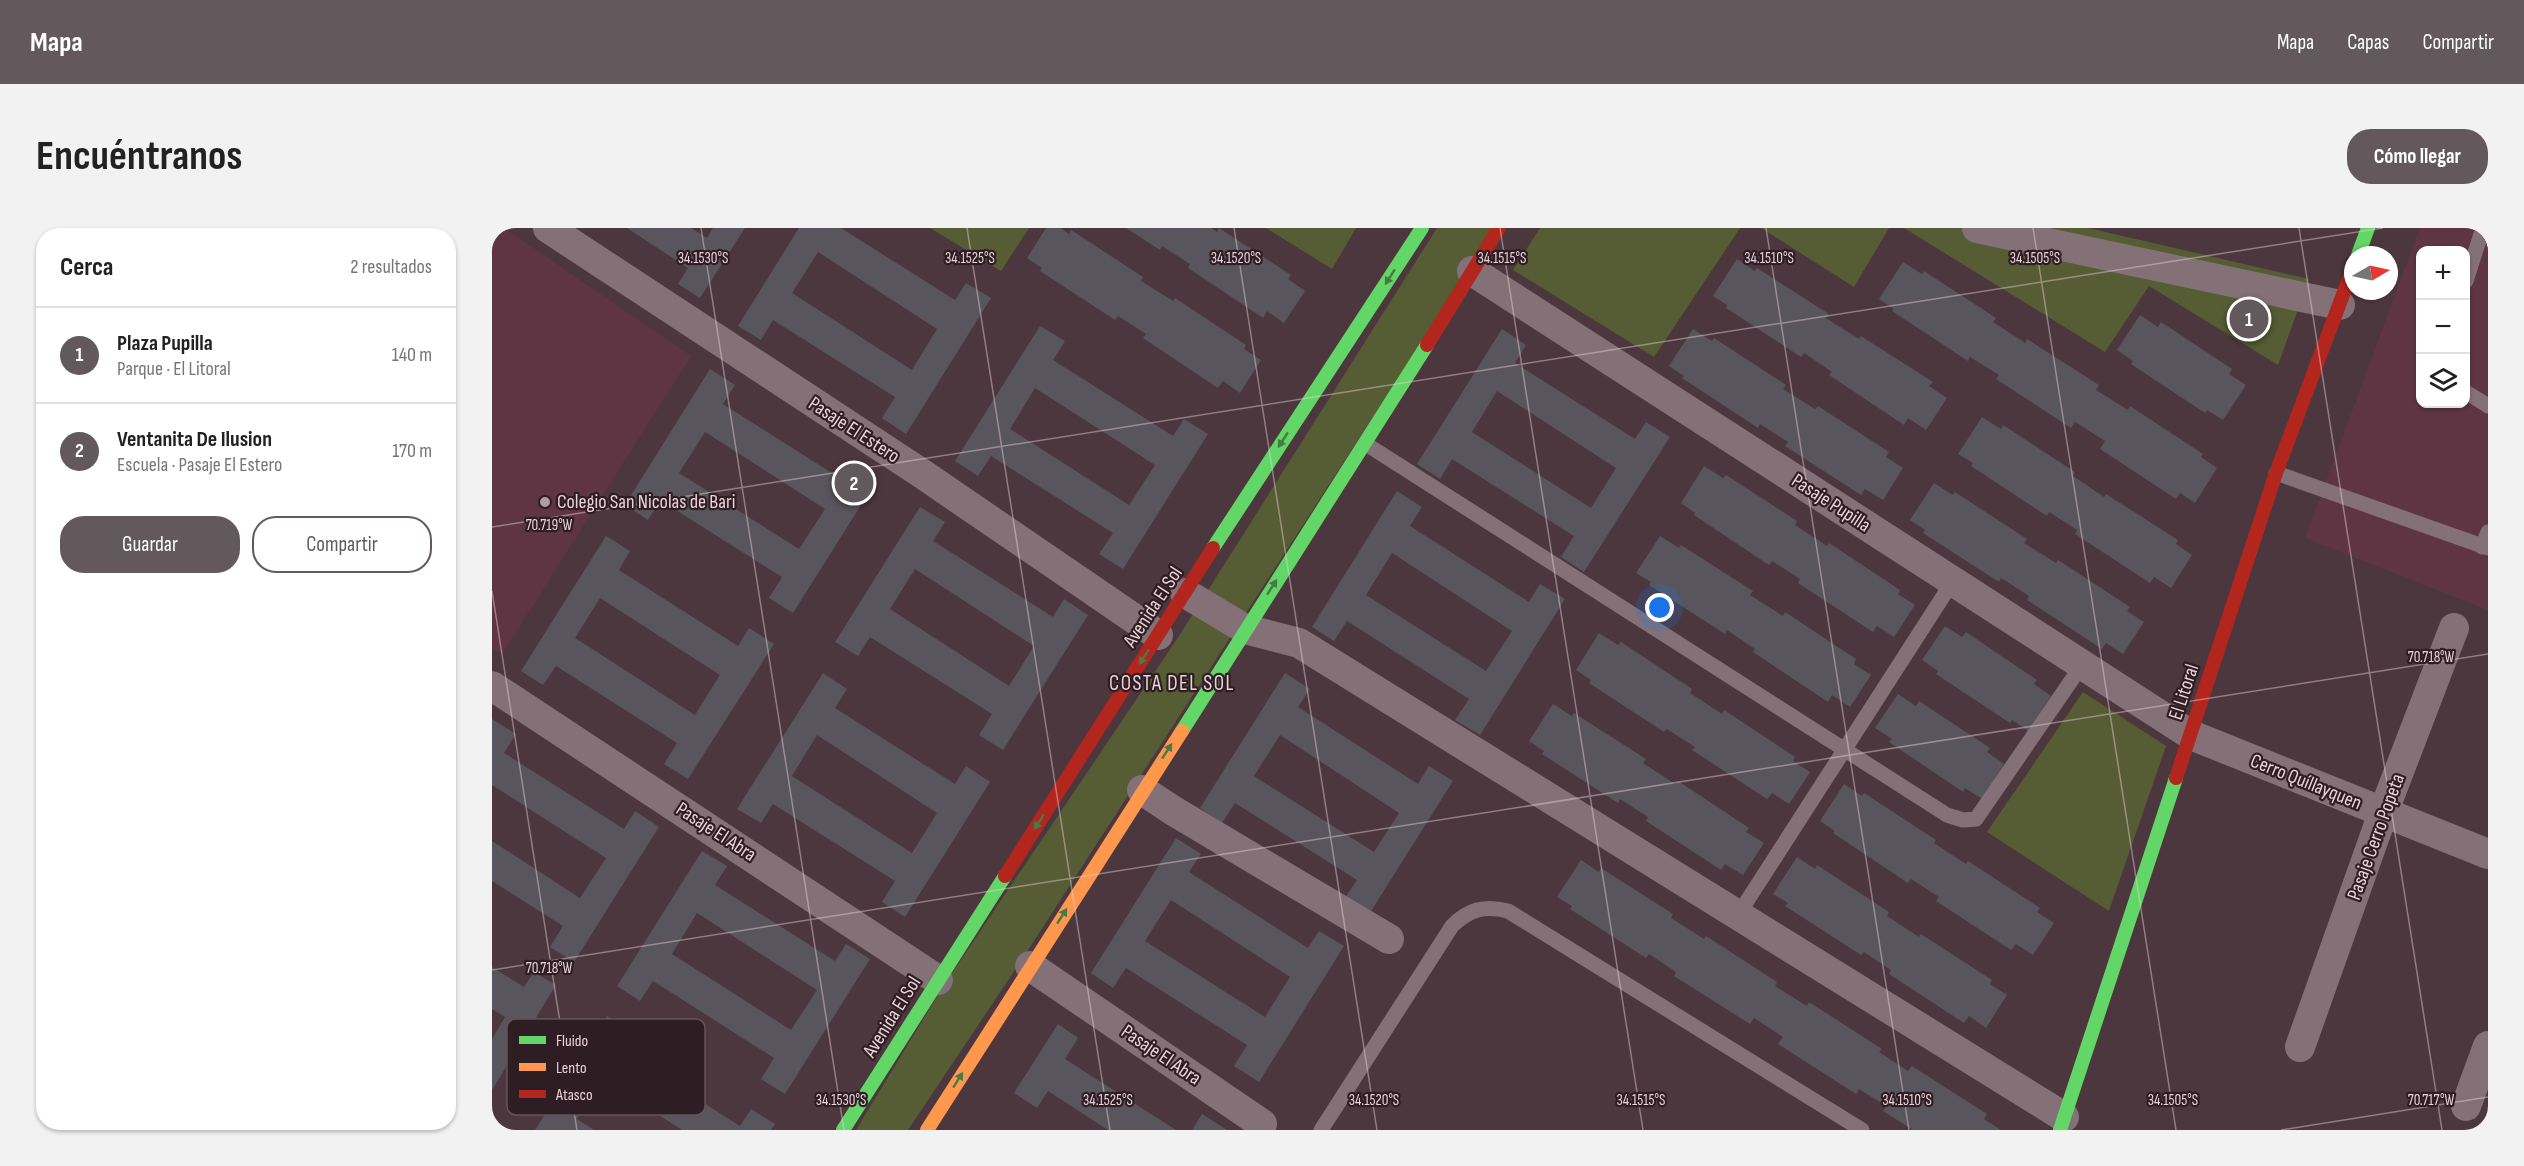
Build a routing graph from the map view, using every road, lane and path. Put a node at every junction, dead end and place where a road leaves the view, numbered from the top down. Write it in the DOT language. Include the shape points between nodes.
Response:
graph roads {
  1 [pos="548,228"];
  2 [pos="1422,228"];
  3 [pos="1499,228"];
  4 [pos="1977,228"];
  5 [pos="2368,228"];
  6 [pos="2483,228"];
  7 [pos="2361,246"];
  8 [pos="2470,269"];
  9 [pos="1472,271"];
  10 [pos="2344,294"];
  11 [pos="2340,305"];
  12 [pos="2470,395"];
  13 [pos="2488,406"];
  14 [pos="1366,444"];
  15 [pos="2276,473"];
  16 [pos="2488,532"];
  17 [pos="2485,547"];
  18 [pos="1953,581"];
  19 [pos="1185,593"];
  20 [pos="2454,628"];
  21 [pos="1245,629"];
  22 [pos="1158,636"];
  23 [pos="2082,664"];
  24 [pos="492,686"];
  25 [pos="2191,735"];
  26 [pos="1845,750"];
  27 [pos="1142,790"];
  28 [pos="2383,813"];
  29 [pos="2488,854"];
  30 [pos="1738,915"];
  31 [pos="1389,939"];
  32 [pos="1030,966"];
  33 [pos="938,980"];
  34 [pos="2488,1046"];
  35 [pos="2300,1047"];
  36 [pos="2466,1106"];
  37 [pos="1262,1124"];
  38 [pos="2062,1124"];
  39 [pos="843,1130"];
  40 [pos="927,1130"];
  41 [pos="1321,1130"];
  42 [pos="1862,1130"];
  1 -- 22 [label="street, Pasaje El Estero" via="921,473"];
  2 -- 19 [label="main road, Avenida El Sol, one-way"];
  3 -- 9 [label="main road"];
  4 -- 11 [label="street"];
  5 -- 7 [label="main road"];
  6 -- 8 [label="lane"];
  9 -- 14 [label="main road"];
  9 -- 18 [label="street, Pasaje Pupilla"];
  10 -- 11 [label="main road, El Litoral"];
  11 -- 15 [label="main road, El Litoral"];
  12 -- 13 [label="lane"];
  21 -- 14 [label="main road, one-way"];
  14 -- 26 [label="lane"];
  15 -- 17 [label="lane"];
  15 -- 25 [label="main road, El Litoral"];
  16 -- 17 [label="lane"];
  18 -- 23 [label="street, Pasaje Pupilla"];
  18 -- 26 [label="lane"];
  19 -- 21 [label="street"];
  19 -- 22 [label="main road, Avenida El Sol"];
  20 -- 28 [label="street, Pasaje Cerro Popeta"];
  27 -- 21 [label="main road, one-way"];
  21 -- 30 [label="street" via="1299,643"];
  22 -- 33 [label="main road, Avenida El Sol, one-way"];
  23 -- 25 [label="street, Pasaje Pupilla"];
  23 -- 26 [label="lane" via="1976,819 1947,815"];
  24 -- 33 [label="street, Pasaje El Abra"];
  25 -- 28 [label="street, Cerro Quíllayquen"];
  25 -- 38 [label="main road, El Litoral"];
  26 -- 30 [label="lane"];
  27 -- 31 [label="street"];
  32 -- 27 [label="main road, one-way"];
  28 -- 29 [label="street, Cerro Quíllayquen"];
  28 -- 35 [label="street, Pasaje Cerro Popeta"];
  30 -- 38 [label="street"];
  32 -- 37 [label="street, Pasaje El Abra"];
  40 -- 32 [label="main road, one-way"];
  33 -- 39 [label="main road, Avenida El Sol"];
  34 -- 36 [label="street"];
  41 -- 42 [label="lane" via="1452,926 1467,913 1485,908 1508,911"];
}
